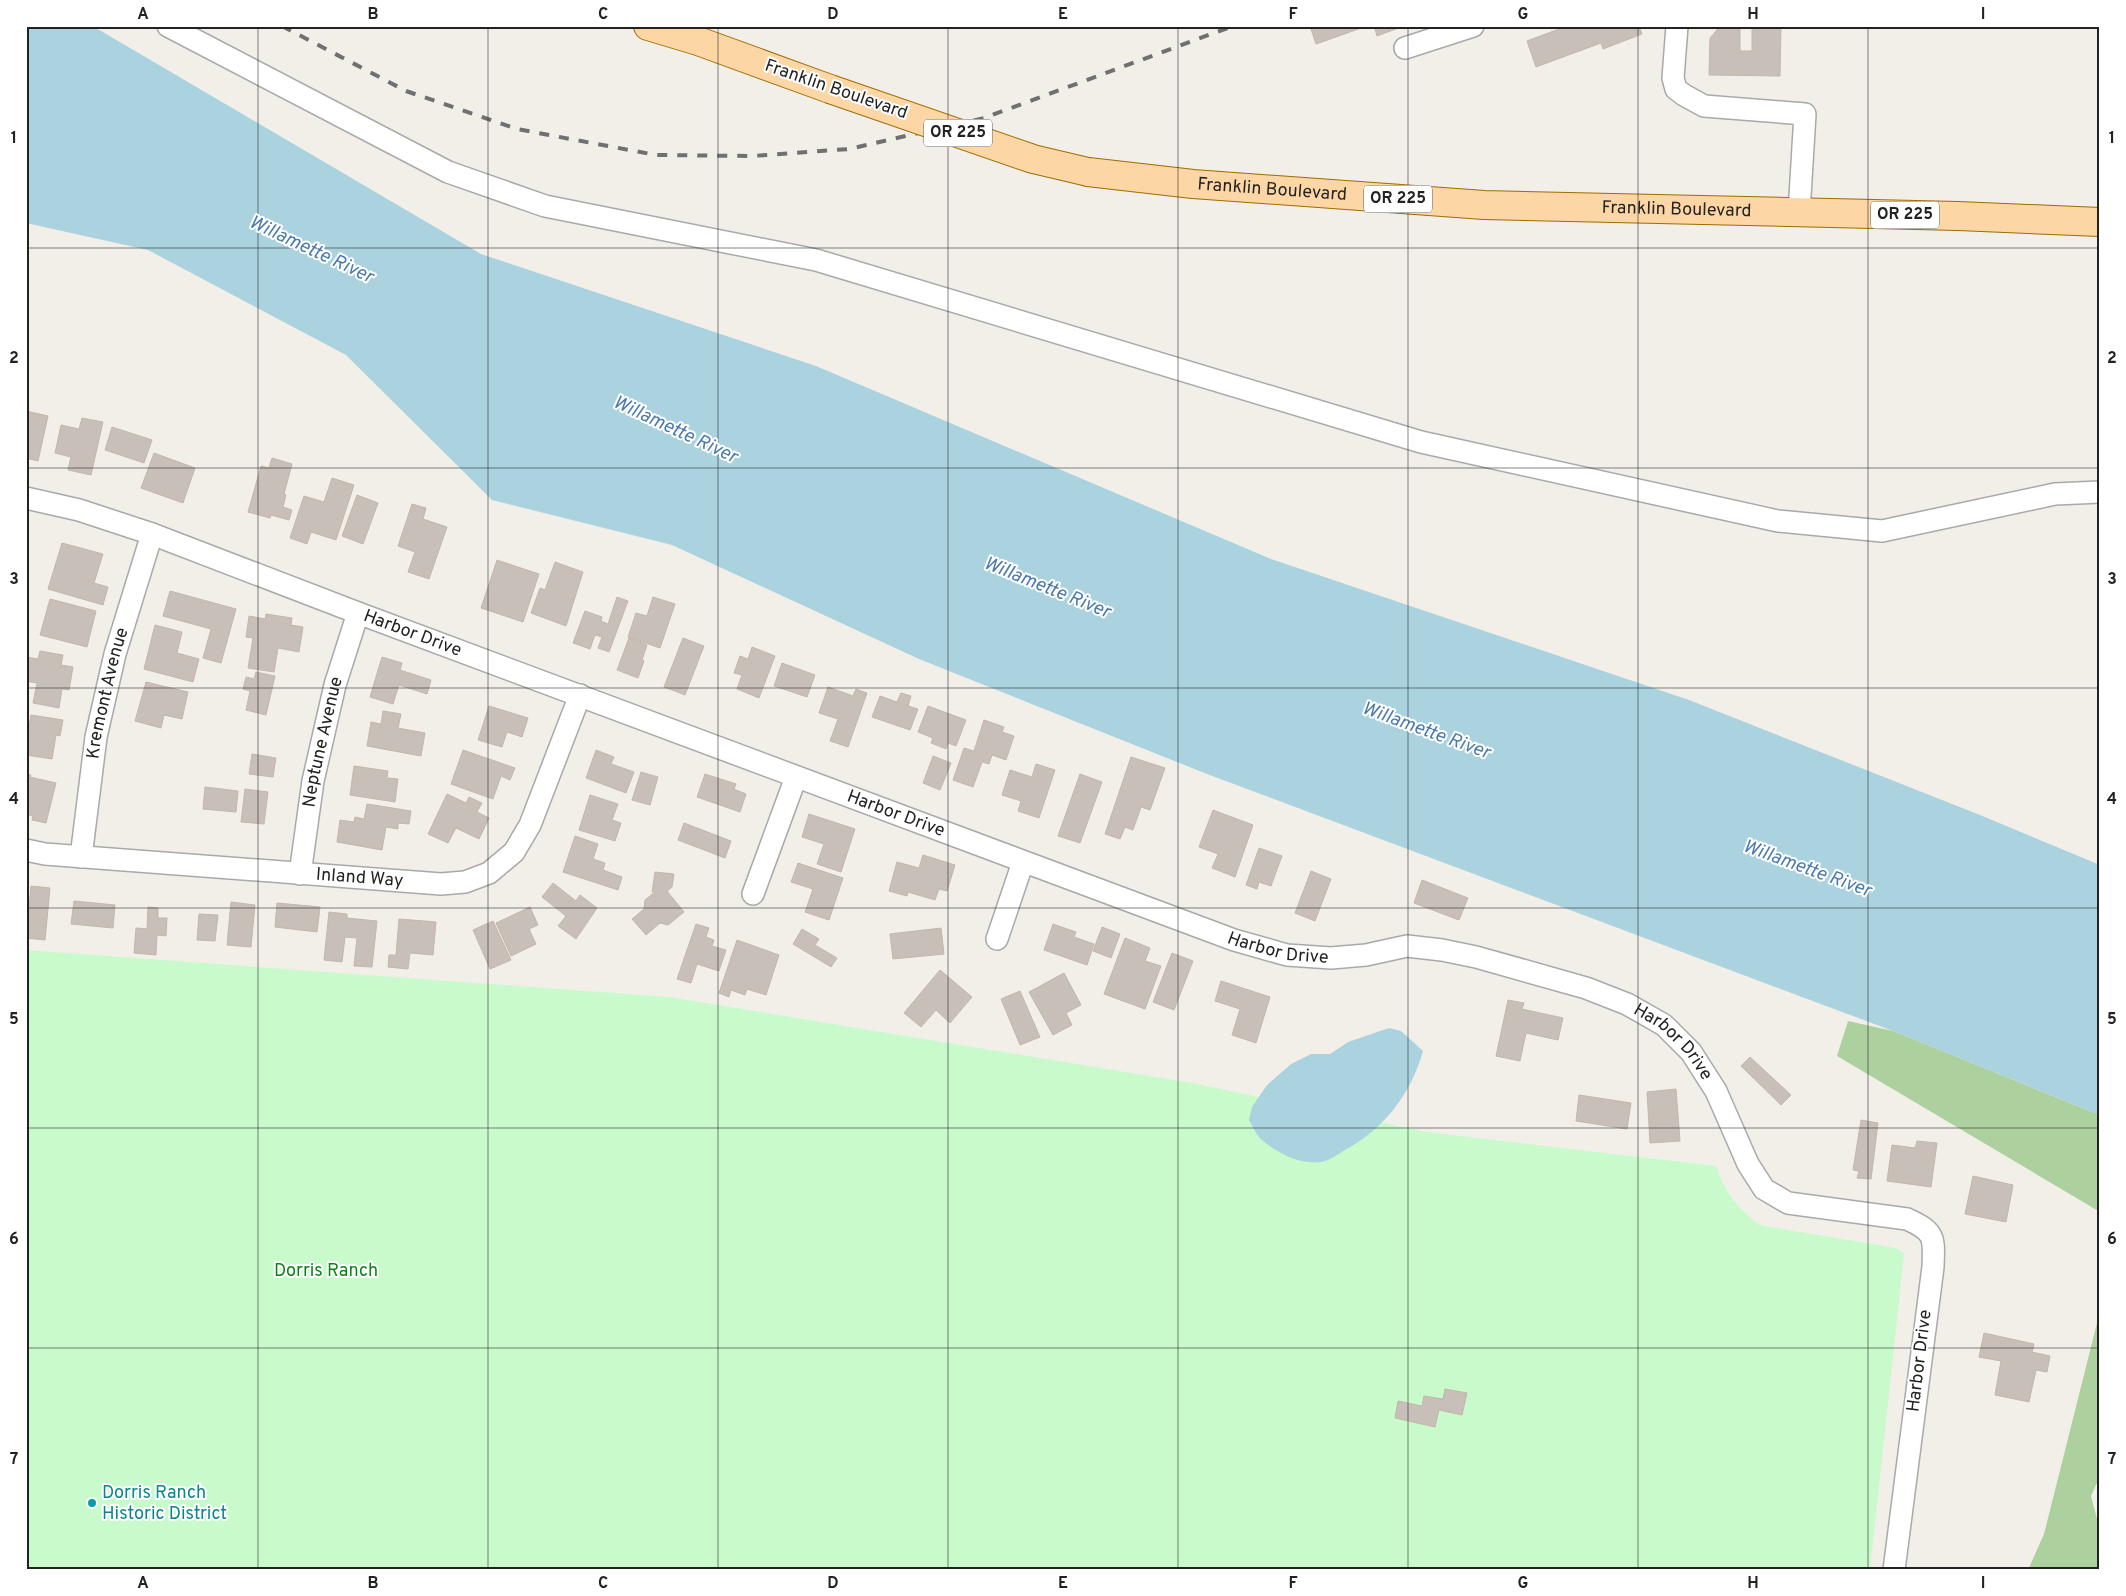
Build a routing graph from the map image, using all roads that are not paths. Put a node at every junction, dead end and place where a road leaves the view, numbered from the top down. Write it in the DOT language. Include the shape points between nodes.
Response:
graph roads {
  1 [pos="168,26"];
  2 [pos="648,26"];
  3 [pos="1473,26"];
  4 [pos="1677,26"];
  5 [pos="1405,48"];
  6 [pos="1798,213"];
  7 [pos="2100,222"];
  8 [pos="2100,492"];
  9 [pos="26,498"];
  10 [pos="152,534"];
  11 [pos="358,613"];
  12 [pos="580,695"];
  13 [pos="796,777"];
  14 [pos="26,850"];
  15 [pos="82,857"];
  16 [pos="1023,862"];
  17 [pos="300,874"];
  18 [pos="753,894"];
  19 [pos="997,939"];
  20 [pos="1894,1570"];
  1 -- 8 [label="street" via="448,172 545,206 816,260 1421,442 1778,521 1882,531 2055,494"];
  2 -- 6 [label="main road, Franklin Boulevard / OR 225, bridge" via="1033,159 1088,172 1193,184 1484,205"];
  3 -- 5 [label="street"];
  4 -- 6 [label="street" via="1673,78 1676,89 1684,95 1704,106 1804,114"];
  6 -- 7 [label="main road, Franklin Boulevard / OR 225"];
  9 -- 10 [label="street, Harbor Drive" via="80,510"];
  10 -- 11 [label="street, Harbor Drive"];
  10 -- 15 [label="street, Kremont Avenue" via="115,654 100,718"];
  11 -- 12 [label="street, Harbor Drive"];
  11 -- 17 [label="street, Neptune Avenue" via="335,685 313,781"];
  12 -- 13 [label="street, Harbor Drive"];
  12 -- 17 [label="street, Inland Way" via="530,825 514,852 489,873 465,882 441,884"];
  13 -- 16 [label="street, Harbor Drive"];
  13 -- 18 [label="street"];
  14 -- 15 [label="street, Inland Way"];
  15 -- 17 [label="street, Inland Way"];
  16 -- 19 [label="street"];
  16 -- 20 [label="street, Harbor Drive" via="1234,940 1287,955 1331,958 1407,946 1442,950 1586,988 1626,1004 1664,1024 1691,1052 1716,1091 1748,1164 1764,1189 1788,1203 1907,1219 1924,1226 1934,1241 1932,1268"];
}
